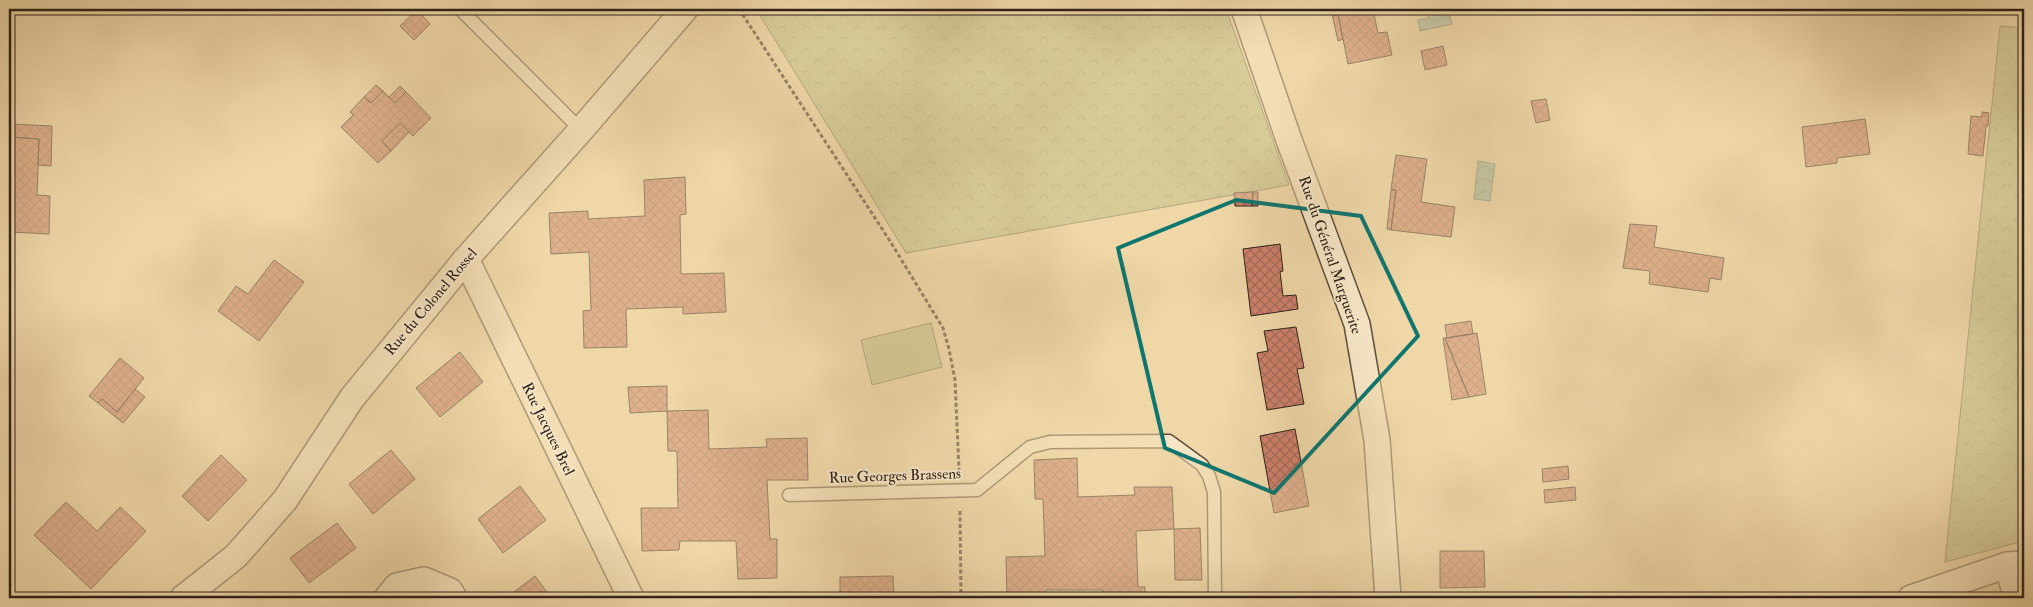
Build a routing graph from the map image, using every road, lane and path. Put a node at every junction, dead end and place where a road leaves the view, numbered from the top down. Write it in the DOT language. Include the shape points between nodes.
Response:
graph roads {
  1 [pos="460,9"];
  2 [pos="685,9"];
  3 [pos="739,9"];
  4 [pos="1244,9"];
  5 [pos="581,130"];
  6 [pos="466,259"];
  7 [pos="960,490"];
  8 [pos="790,496"];
  9 [pos="2016,565"];
  10 [pos="183,598"];
  11 [pos="387,598"];
  12 [pos="454,598"];
  13 [pos="631,598"];
  14 [pos="961,598"];
  15 [pos="1215,598"];
  16 [pos="1388,598"];
  17 [pos="1911,598"];
  18 [pos="2017,598"];
  1 -- 5 [label="lane"];
  2 -- 5 [label="street, Rue du Colonel Rossel"];
  3 -- 7 [label="path" via="943,328 955,380"];
  4 -- 16 [label="street, Rue du Général Marguerite" via="1357,324 1377,440"];
  5 -- 6 [label="street, Rue du Colonel Rossel"];
  6 -- 10 [label="street, Rue du Colonel Rossel" via="352,398 285,500 236,556"];
  6 -- 13 [label="street, Rue Jacques Brel"];
  7 -- 8 [label="lane, Rue Georges Brassens"];
  7 -- 14 [label="path"];
  7 -- 15 [label="lane, Rue Georges Brassens" via="977,490 1030,447 1050,442 1169,441 1202,465 1210,476 1214,492"];
  9 -- 17 [label="street"];
  9 -- 18 [label="street"];
  11 -- 12 [label="street" via="397,586 424,580 450,592"];
}
